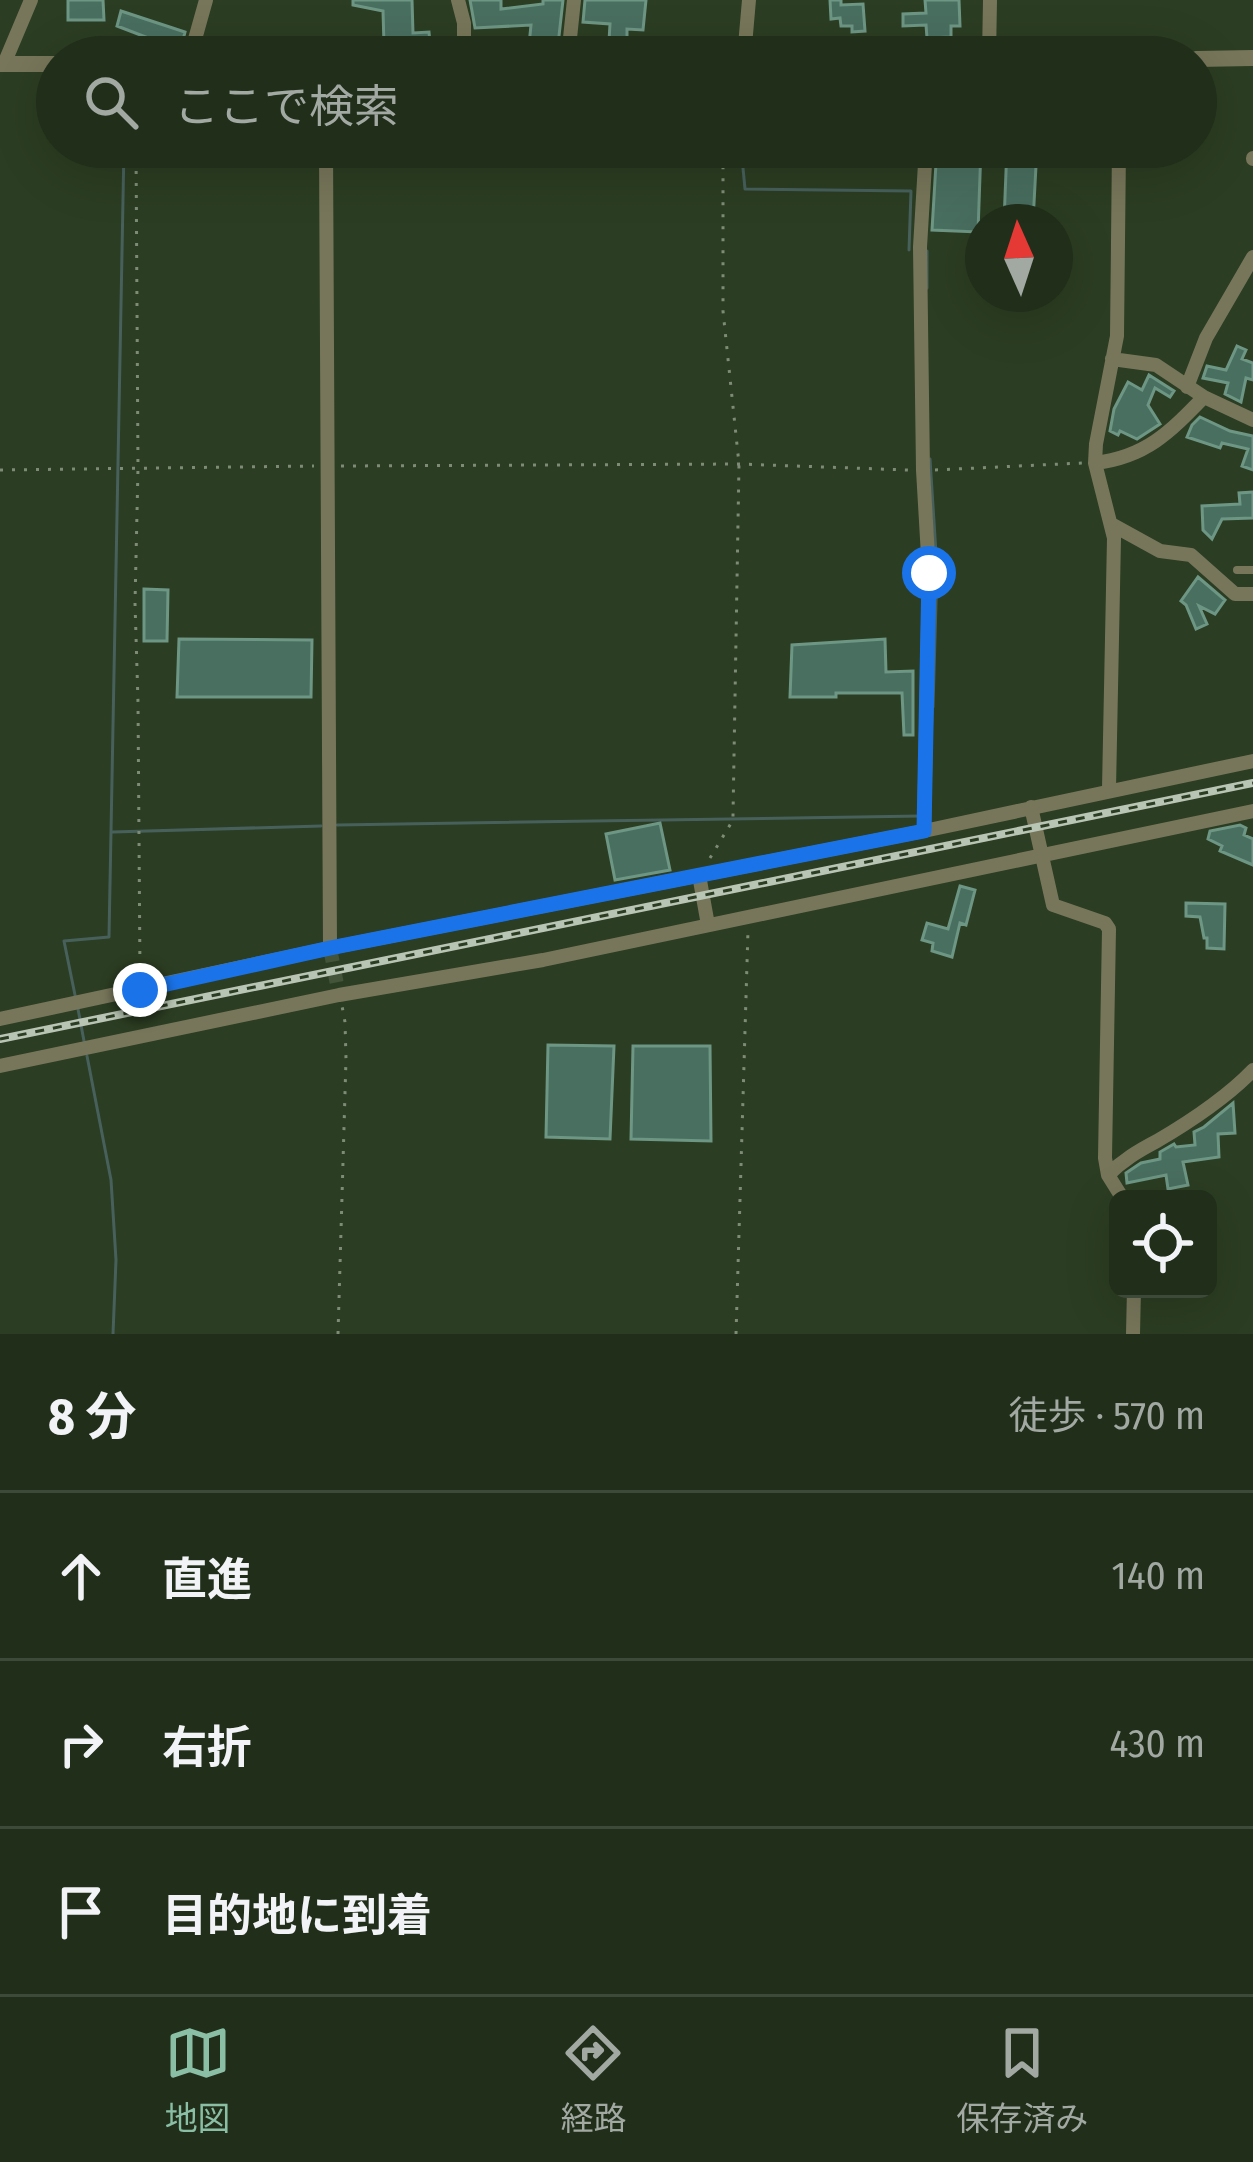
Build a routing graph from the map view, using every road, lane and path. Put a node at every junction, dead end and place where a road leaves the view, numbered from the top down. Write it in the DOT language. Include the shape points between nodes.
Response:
graph roads {
  1 [pos="31,0"];
  2 [pos="206,0"];
  3 [pos="458,0"];
  4 [pos="574,0"];
  5 [pos="749,0"];
  6 [pos="990,0"];
  7 [pos="196,36"];
  8 [pos="464,36"];
  9 [pos="570,36"];
  10 [pos="746,36"];
  11 [pos="989,36"];
  12 [pos="1253,58"];
  13 [pos="1217,59"];
  14 [pos="2,64"];
  15 [pos="36,64"];
  16 [pos="136,168"];
  17 [pos="326,168"];
  18 [pos="723,168"];
  19 [pos="925,168"];
  20 [pos="1119,168"];
  21 [pos="1253,257"];
  22 [pos="1112,359"];
  23 [pos="1187,387"];
  24 [pos="1204,398"];
  25 [pos="1253,420"];
  26 [pos="1095,463"];
  27 [pos="739,464"];
  28 [pos="328,466"];
  29 [pos="138,468"];
  30 [pos="0,470"];
  31 [pos="1111,524"];
  32 [pos="1238,570"];
  33 [pos="1253,570"];
  34 [pos="1253,594"];
  35 [pos="1253,761"];
  36 [pos="1109,789"];
  37 [pos="1031,807"];
  38 [pos="1253,811"];
  39 [pos="924,831"];
  40 [pos="1042,854"];
  41 [pos="699,875"];
  42 [pos="748,916"];
  43 [pos="708,925"];
  44 [pos="330,948"];
  45 [pos="140,990"];
  46 [pos="339,995"];
  47 [pos="0,1019"];
  48 [pos="0,1066"];
  49 [pos="1253,1070"];
  50 [pos="1108,1175"];
  51 [pos="1117,1190"];
  52 [pos="1134,1298"];
  53 [pos="338,1334"];
  54 [pos="736,1334"];
  55 [pos="1133,1334"];
  1 -- 14 [label="street"];
  2 -- 7 [label="street"];
  3 -- 8 [label="street"];
  4 -- 9 [label="street"];
  5 -- 10 [label="street"];
  6 -- 11 [label="street"];
  12 -- 13 [label="street"];
  14 -- 15 [label="street"];
  16 -- 29 [label="path"];
  17 -- 28 [label="street"];
  18 -- 27 [label="path" via="723,311"];
  19 -- 39 [label="street"];
  20 -- 22 [label="street"];
  21 -- 23 [label="street" via="1205,338"];
  22 -- 23 [label="street" via="1156,365"];
  22 -- 26 [label="street"];
  23 -- 24 [label="street"];
  24 -- 25 [label="street"];
  24 -- 26 [label="street" via="1147,448"];
  26 -- 31 [label="street"];
  27 -- 28 [label="path"];
  27 -- 41 [label="path" via="733,818"];
  28 -- 29 [label="path"];
  28 -- 44 [label="street"];
  29 -- 30 [label="path"];
  29 -- 45 [label="path"];
  31 -- 34 [label="street" via="1160,551 1191,555 1235,594"];
  31 -- 36 [label="street"];
  32 -- 33 [label="lane"];
  35 -- 36 [label="street"];
  36 -- 37 [label="street"];
  37 -- 39 [label="street"];
  37 -- 40 [label="street"];
  38 -- 40 [label="street"];
  39 -- 41 [label="street"];
  40 -- 42 [label="street"];
  40 -- 50 [label="street" via="1053,905 1109,928"];
  41 -- 43 [label="street"];
  41 -- 44 [label="street"];
  42 -- 43 [label="street"];
  42 -- 54 [label="path"];
  43 -- 46 [label="street"];
  44 -- 45 [label="street"];
  45 -- 47 [label="street"];
  46 -- 48 [label="street"];
  46 -- 53 [label="path" via="346,1059"];
  49 -- 50 [label="street"];
  50 -- 51 [label="street"];
  52 -- 55 [label="street"];
}
